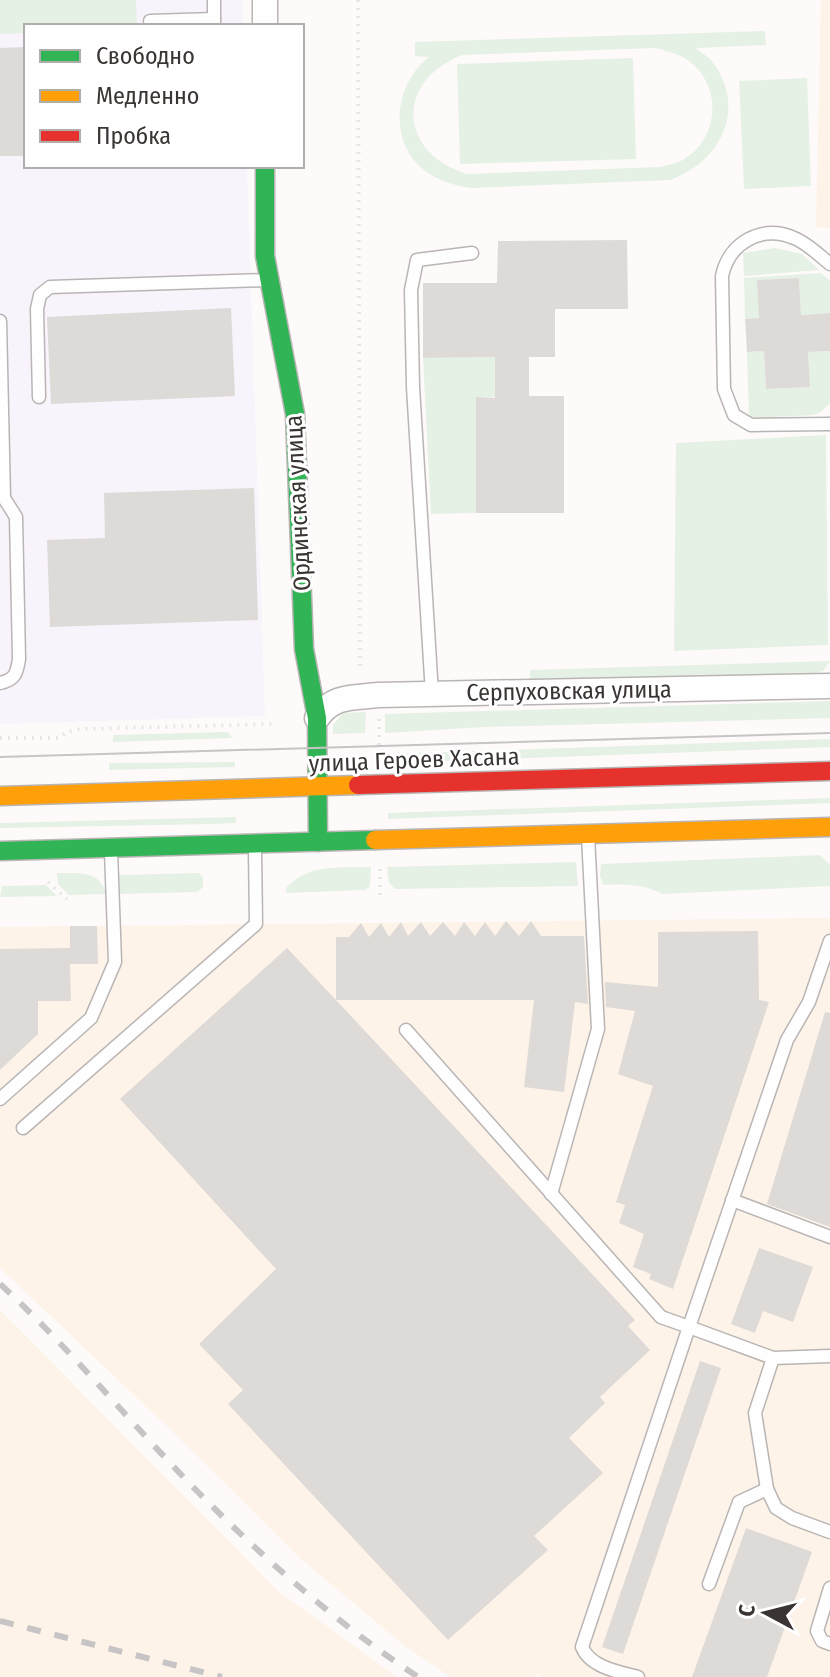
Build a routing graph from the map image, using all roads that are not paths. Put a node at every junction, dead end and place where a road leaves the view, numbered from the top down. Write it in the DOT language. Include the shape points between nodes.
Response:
graph roads {
  1 [pos="214,0"];
  2 [pos="265,0"];
  3 [pos="150,21"];
  4 [pos="214,23"];
  5 [pos="265,24"];
  6 [pos="265,168"];
  7 [pos="472,253"];
  8 [pos="830,264"];
  9 [pos="269,280"];
  10 [pos="0,321"];
  11 [pos="39,397"];
  12 [pos="830,424"];
  13 [pos="2,498"];
  14 [pos="0,683"];
  15 [pos="830,686"];
  16 [pos="432,694"];
  17 [pos="317,718"];
  18 [pos="830,771"];
  19 [pos="318,787"];
  20 [pos="0,796"];
  21 [pos="830,827"];
  22 [pos="588,833"];
  23 [pos="318,842"];
  24 [pos="255,844"];
  25 [pos="111,847"];
  26 [pos="0,851"];
  27 [pos="830,941"];
  28 [pos="406,1030"];
  29 [pos="0,1099"];
  30 [pos="23,1128"];
  31 [pos="551,1194"];
  32 [pos="732,1200"];
  33 [pos="830,1237"];
  34 [pos="689,1327"];
  35 [pos="830,1356"];
  36 [pos="773,1358"];
  37 [pos="767,1489"];
  38 [pos="830,1532"];
  39 [pos="709,1584"];
  40 [pos="830,1588"];
  41 [pos="830,1644"];
  42 [pos="638,1677"];
  1 -- 4 [label="lane"];
  2 -- 5 [label="street"];
  3 -- 4 [label="lane"];
  6 -- 9 [label="main road, Ординская улица"];
  7 -- 16 [label="lane" via="417,260 411,290"];
  8 -- 12 [label="lane" via="798,239 766,234 737,245 722,276 724,389 734,415 751,425"];
  9 -- 11 [label="lane" via="50,287 40,295 37,309"];
  9 -- 17 [label="main road, Ординская улица" via="295,414 304,649"];
  10 -- 13 [label="lane"];
  13 -- 14 [label="lane" via="16,517 19,659 10,681"];
  15 -- 16 [label="street, Серпуховская улица"];
  16 -- 17 [label="street, Серпуховская улица" via="343,699 326,706"];
  17 -- 19 [label="main road, Ординская улица"];
  18 -- 19 [label="main road, улица Героев Хасана"];
  19 -- 20 [label="main road, улица Героев Хасана"];
  19 -- 23 [label="main road, Ординская улица"];
  21 -- 22 [label="main road"];
  22 -- 23 [label="main road"];
  22 -- 31 [label="lane" via="598,1029"];
  23 -- 24 [label="main road"];
  24 -- 25 [label="main road"];
  24 -- 30 [label="lane" via="256,924"];
  25 -- 26 [label="main road"];
  25 -- 29 [label="lane" via="115,962 91,1018"];
  27 -- 32 [label="lane" via="809,1002 787,1040"];
  28 -- 31 [label="lane"];
  31 -- 34 [label="lane" via="661,1317"];
  32 -- 33 [label="lane"];
  32 -- 34 [label="lane"];
  34 -- 36 [label="lane"];
  34 -- 42 [label="lane" via="582,1647 596,1663"];
  35 -- 36 [label="lane"];
  36 -- 37 [label="lane" via="755,1413"];
  37 -- 38 [label="lane" via="776,1508"];
  37 -- 39 [label="lane" via="739,1502"];
  40 -- 41 [label="lane" via="817,1631"];
}
